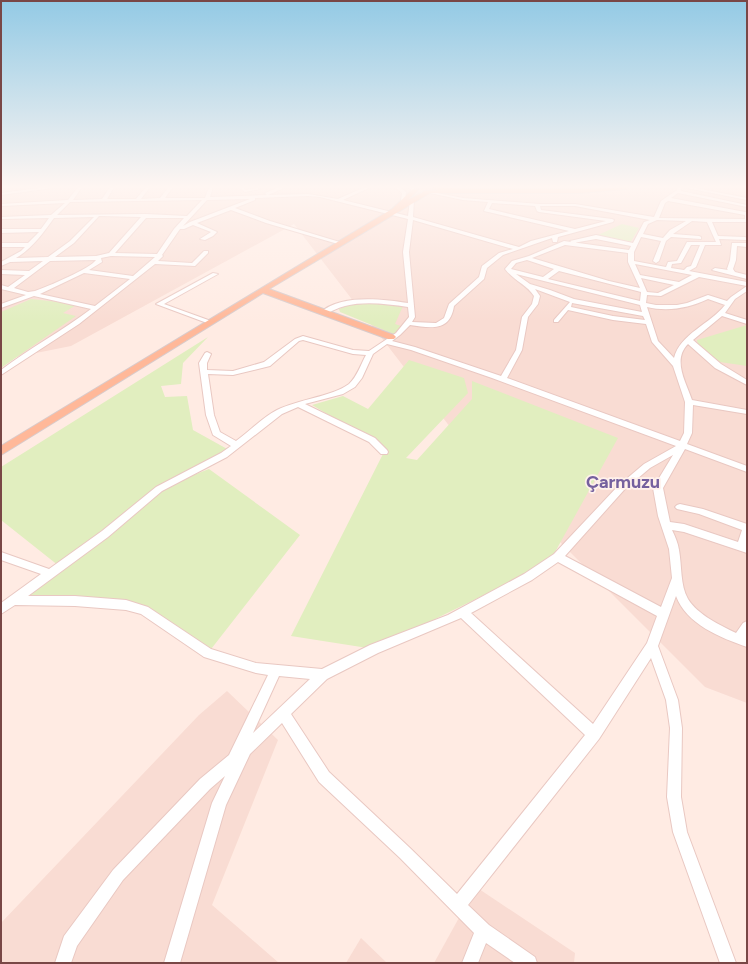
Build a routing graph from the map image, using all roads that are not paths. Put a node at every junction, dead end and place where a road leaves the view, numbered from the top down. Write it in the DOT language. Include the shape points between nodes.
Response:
graph roads {
  1 [pos="41,232"];
  2 [pos="82,232"];
  3 [pos="131,232"];
  4 [pos="175,232"];
  5 [pos="214,232"];
  6 [pos="302,232"];
  7 [pos="358,232"];
  8 [pos="408,232"];
  9 [pos="463,232"];
  10 [pos="572,232"];
  11 [pos="641,232"];
  12 [pos="672,232"];
  13 [pos="714,232"];
  14 [pos="639,235"];
  15 [pos="670,235"];
  16 [pos="555,236"];
  17 [pos="717,238"];
  18 [pos="203,239"];
  19 [pos="747,239"];
  20 [pos="665,240"];
  21 [pos="340,243"];
  22 [pos="569,243"];
  23 [pos="703,244"];
  24 [pos="1,245"];
  25 [pos="30,245"];
  26 [pos="556,245"];
  27 [pos="634,245"];
  28 [pos="747,245"];
  29 [pos="520,249"];
  30 [pos="206,252"];
  31 [pos="630,252"];
  32 [pos="111,254"];
  33 [pos="160,256"];
  34 [pos="98,258"];
  35 [pos="526,258"];
  36 [pos="51,259"];
  37 [pos="4,260"];
  38 [pos="656,260"];
  39 [pos="154,262"];
  40 [pos="631,262"];
  41 [pos="1,264"];
  42 [pos="558,269"];
  43 [pos="668,269"];
  44 [pos="714,270"];
  45 [pos="84,271"];
  46 [pos="510,271"];
  47 [pos="1,272"];
  48 [pos="686,272"];
  49 [pos="733,273"];
  50 [pos="31,274"];
  51 [pos="215,274"];
  52 [pos="699,274"];
  53 [pos="583,276"];
  54 [pos="638,276"];
  55 [pos="747,277"];
  56 [pos="135,278"];
  57 [pos="544,279"];
  58 [pos="551,281"];
  59 [pos="680,284"];
  60 [pos="747,284"];
  61 [pos="1,287"];
  62 [pos="533,287"];
  63 [pos="571,287"];
  64 [pos="747,288"];
  65 [pos="9,289"];
  66 [pos="263,290"];
  67 [pos="644,292"];
  68 [pos="34,294"];
  69 [pos="560,296"];
  70 [pos="572,302"];
  71 [pos="729,304"];
  72 [pos="410,305"];
  73 [pos="643,305"];
  74 [pos="1,306"];
  75 [pos="95,308"];
  76 [pos="567,308"];
  77 [pos="324,312"];
  78 [pos="721,314"];
  79 [pos="747,314"];
  80 [pos="646,315"];
  81 [pos="736,319"];
  82 [pos="556,321"];
  83 [pos="209,322"];
  84 [pos="648,322"];
  85 [pos="747,322"];
  86 [pos="409,323"];
  87 [pos="391,338"];
  88 [pos="688,340"];
  89 [pos="413,348"];
  90 [pos="370,352"];
  91 [pos="207,354"];
  92 [pos="676,365"];
  93 [pos="204,372"];
  94 [pos="1,373"];
  95 [pos="503,378"];
  96 [pos="747,383"];
  97 [pos="689,402"];
  98 [pos="298,404"];
  99 [pos="747,412"];
  100 [pos="236,445"];
  101 [pos="682,446"];
  102 [pos="1,451"];
  103 [pos="384,452"];
  104 [pos="747,469"];
  105 [pos="680,507"];
  106 [pos="666,525"];
  107 [pos="744,548"];
  108 [pos="1,556"];
  109 [pos="558,557"];
  110 [pos="49,573"];
  111 [pos="677,578"];
  112 [pos="13,600"];
  113 [pos="1,609"];
  114 [pos="462,612"];
  115 [pos="663,614"];
  116 [pos="747,626"];
  117 [pos="742,640"];
  118 [pos="652,646"];
  119 [pos="276,670"];
  120 [pos="323,675"];
  121 [pos="283,713"];
  122 [pos="594,734"];
  123 [pos="245,749"];
  124 [pos="233,759"];
  125 [pos="458,906"];
  126 [pos="483,931"];
  127 [pos="63,963"];
  128 [pos="172,963"];
  129 [pos="470,963"];
  130 [pos="529,963"];
  131 [pos="728,963"];
  1 -- 25 [label="street"];
  2 -- 36 [label="street"];
  3 -- 32 [label="street"];
  4 -- 33 [label="street"];
  5 -- 18 [label="street"];
  6 -- 21 [label="street"];
  7 -- 21 [label="main road"];
  8 -- 72 [label="street" via="406,252"];
  9 -- 29 [label="street"];
  10 -- 16 [label="street"];
  11 -- 14 [label="street"];
  12 -- 15 [label="street"];
  13 -- 17 [label="street"];
  14 -- 20 [label="street"];
  14 -- 27 [label="street"];
  15 -- 17 [label="street"];
  15 -- 20 [label="street"];
  16 -- 26 [label="street"];
  16 -- 29 [label="street" via="533,242"];
  17 -- 19 [label="street"];
  17 -- 23 [label="street" via="719,244"];
  20 -- 38 [label="street"];
  21 -- 66 [label="main road"];
  22 -- 26 [label="street"];
  22 -- 27 [label="street" via="596,236"];
  22 -- 31 [label="street"];
  23 -- 43 [label="street" via="689,243 679,262 670,264"];
  23 -- 48 [label="street" via="694,267"];
  24 -- 25 [label="street"];
  25 -- 37 [label="street" via="23,252"];
  26 -- 35 [label="street"];
  27 -- 31 [label="street"];
  28 -- 49 [label="street" via="734,244 730,269"];
  29 -- 86 [label="street" via="501,254 484,267 482,278 451,305 446,321 439,325 427,326"];
  30 -- 39 [label="street" via="193,266"];
  31 -- 40 [label="street"];
  32 -- 33 [label="street"];
  32 -- 34 [label="street"];
  33 -- 39 [label="street"];
  34 -- 36 [label="street"];
  34 -- 45 [label="street" via="100,261"];
  35 -- 42 [label="street"];
  35 -- 46 [label="street" via="514,262 508,269"];
  36 -- 37 [label="street"];
  36 -- 50 [label="street"];
  37 -- 41 [label="street"];
  39 -- 56 [label="street"];
  40 -- 43 [label="street"];
  40 -- 54 [label="street"];
  42 -- 53 [label="street"];
  42 -- 57 [label="street"];
  43 -- 48 [label="street"];
  44 -- 49 [label="street"];
  45 -- 56 [label="street"];
  45 -- 68 [label="street"];
  46 -- 57 [label="street"];
  46 -- 62 [label="street" via="514,277"];
  47 -- 50 [label="street"];
  48 -- 52 [label="street"];
  49 -- 55 [label="street"];
  50 -- 65 [label="street"];
  51 -- 83 [label="street" via="159,304"];
  52 -- 59 [label="street"];
  52 -- 60 [label="street"];
  53 -- 63 [label="street"];
  53 -- 67 [label="street"];
  54 -- 59 [label="street"];
  54 -- 67 [label="street"];
  56 -- 75 [label="street"];
  57 -- 58 [label="street"];
  58 -- 62 [label="street"];
  58 -- 63 [label="street"];
  59 -- 67 [label="street" via="659,295"];
  61 -- 65 [label="street"];
  62 -- 69 [label="street"];
  62 -- 95 [label="street" via="537,296 535,304 524,317 519,350"];
  63 -- 69 [label="street"];
  63 -- 73 [label="street"];
  64 -- 71 [label="street"];
  65 -- 68 [label="street"];
  66 -- 77 [label="main road"];
  66 -- 83 [label="main road"];
  67 -- 73 [label="street"];
  68 -- 74 [label="street"];
  68 -- 75 [label="street"];
  69 -- 70 [label="street"];
  70 -- 76 [label="street"];
  70 -- 80 [label="street"];
  71 -- 73 [label="street" via="708,297 677,308"];
  71 -- 78 [label="street"];
  72 -- 77 [label="street" via="375,300 350,303"];
  72 -- 86 [label="street" via="412,317"];
  73 -- 80 [label="street"];
  75 -- 94 [label="street"];
  76 -- 82 [label="street"];
  76 -- 84 [label="street"];
  77 -- 87 [label="main road"];
  78 -- 81 [label="street"];
  78 -- 88 [label="street"];
  79 -- 81 [label="street"];
  80 -- 84 [label="street"];
  81 -- 85 [label="street"];
  83 -- 102 [label="main road"];
  84 -- 92 [label="street" via="655,342"];
  86 -- 87 [label="street"];
  87 -- 89 [label="street"];
  87 -- 89 [label="street"];
  87 -- 90 [label="street"];
  88 -- 92 [label="street" via="679,352"];
  88 -- 96 [label="street" via="718,366"];
  89 -- 95 [label="street"];
  90 -- 93 [label="street" via="353,352 303,338 268,364 233,373"];
  90 -- 98 [label="street" via="352,385 340,392"];
  91 -- 93 [label="street" via="203,363"];
  92 -- 97 [label="street"];
  93 -- 100 [label="street" via="210,415 216,434"];
  95 -- 101 [label="street"];
  97 -- 99 [label="street"];
  97 -- 101 [label="street" via="688,433"];
  98 -- 100 [label="street" via="279,412"];
  98 -- 103 [label="street" via="372,440"];
  100 -- 110 [label="street" via="224,455 159,489 106,534"];
  101 -- 104 [label="street"];
  101 -- 106 [label="street" via="658,488"];
  101 -- 109 [label="street" via="647,466 621,488"];
  105 -- 107 [label="street" via="700,511 747,528"];
  106 -- 107 [label="street" via="684,528"];
  106 -- 111 [label="street" via="674,549"];
  108 -- 110 [label="street"];
  109 -- 114 [label="street" via="528,577"];
  109 -- 115 [label="street"];
  110 -- 112 [label="street"];
  111 -- 115 [label="street"];
  111 -- 117 [label="street" via="684,604 702,620"];
  112 -- 113 [label="street"];
  112 -- 119 [label="street" via="76,601 144,610 208,653 256,668"];
  114 -- 120 [label="street"];
  114 -- 122 [label="street"];
  115 -- 118 [label="street"];
  116 -- 117 [label="street"];
  118 -- 122 [label="street"];
  118 -- 131 [label="street" via="672,700 676,728 674,797 680,832"];
  119 -- 120 [label="street"];
  119 -- 124 [label="street"];
  120 -- 121 [label="street"];
  121 -- 123 [label="street"];
  121 -- 125 [label="street" via="324,777"];
  122 -- 125 [label="street"];
  123 -- 124 [label="street"];
  123 -- 128 [label="street" via="219,803"];
  124 -- 127 [label="street" via="205,784 118,875 70,942"];
  125 -- 126 [label="street"];
  126 -- 129 [label="street"];
  126 -- 130 [label="street"];
}
